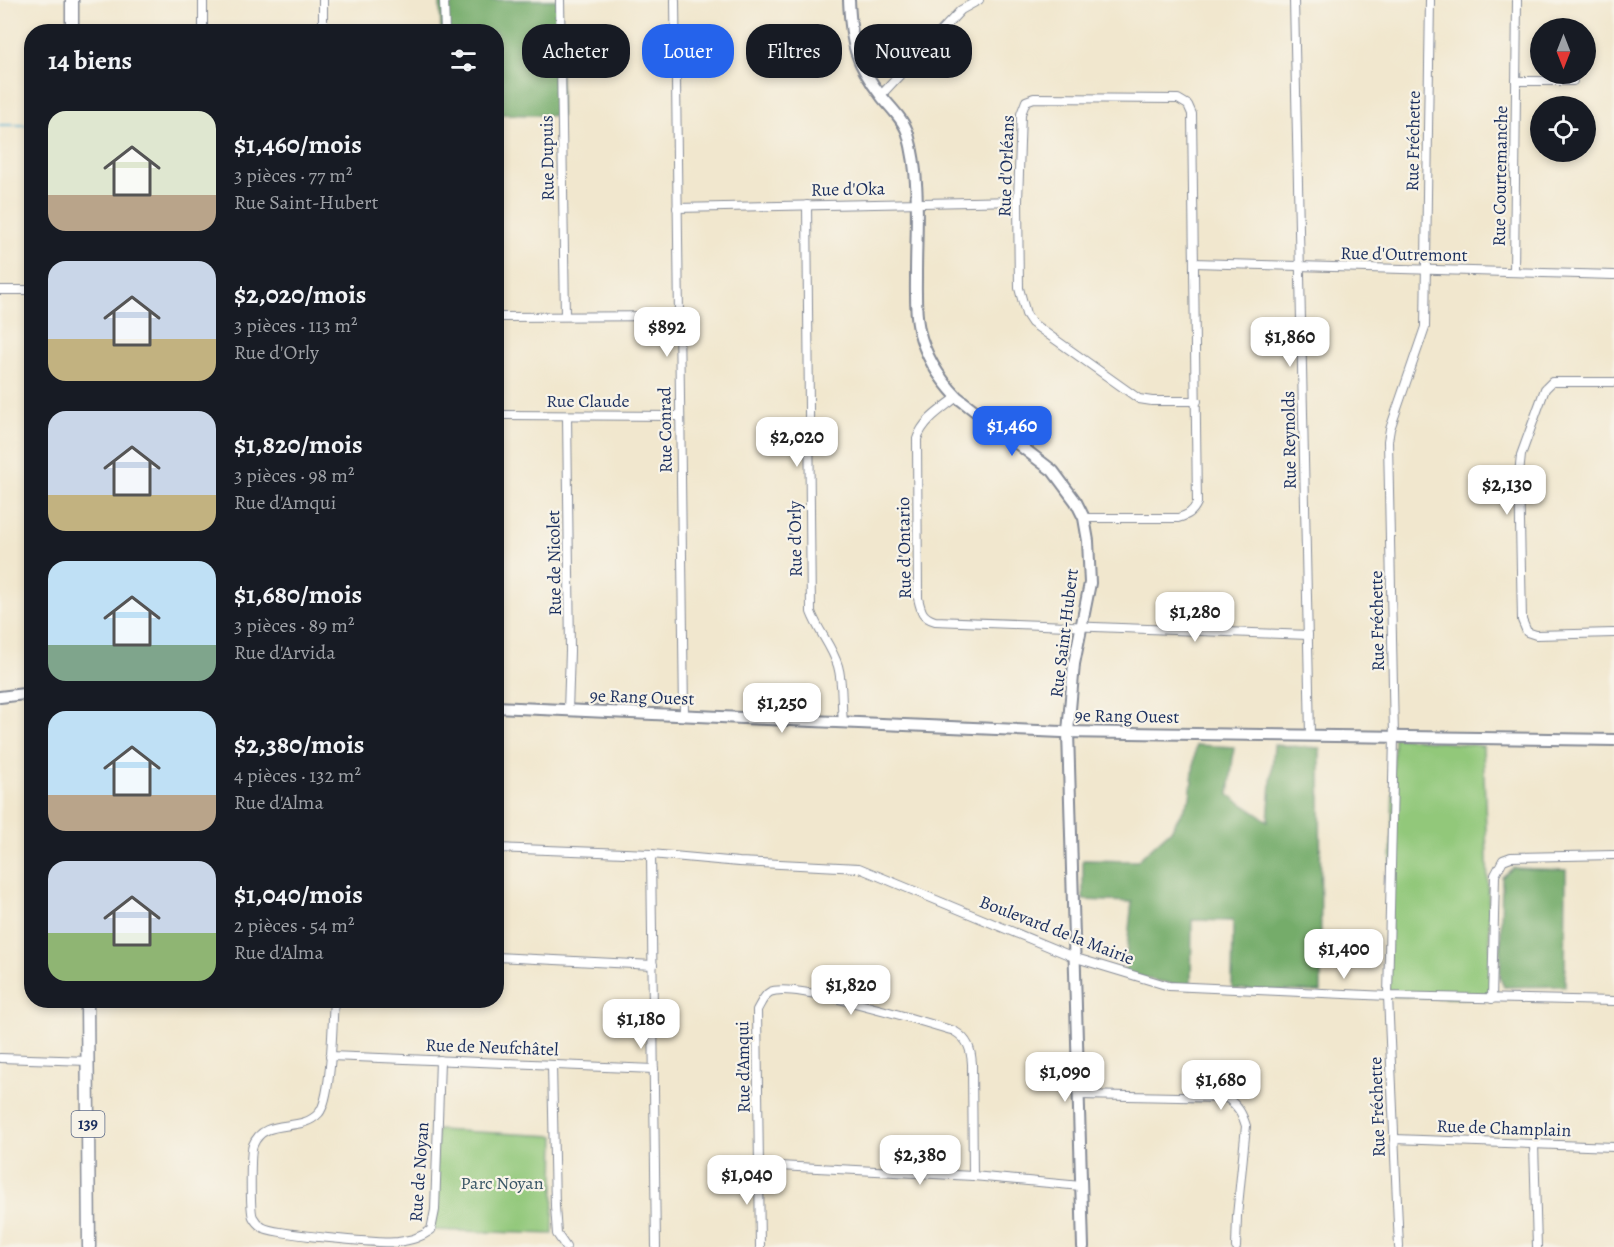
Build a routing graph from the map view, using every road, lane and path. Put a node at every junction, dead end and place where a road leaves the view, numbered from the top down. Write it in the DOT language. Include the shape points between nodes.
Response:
graph roads {
  1 [pos="72,0"];
  2 [pos="203,0"];
  3 [pos="323,0"];
  4 [pos="444,0"];
  5 [pos="560,0"];
  6 [pos="675,0"];
  7 [pos="849,0"];
  8 [pos="979,0"];
  9 [pos="1294,0"];
  10 [pos="1430,0"];
  11 [pos="1517,0"];
  12 [pos="72,24"];
  13 [pos="203,24"];
  14 [pos="323,24"];
  15 [pos="445,24"];
  16 [pos="1516,81"];
  17 [pos="1530,81"];
  18 [pos="881,95"];
  19 [pos="1018,201"];
  20 [pos="916,202"];
  21 [pos="807,205"];
  22 [pos="677,208"];
  23 [pos="1194,263"];
  24 [pos="1301,267"];
  25 [pos="1425,270"];
  26 [pos="1514,272"];
  27 [pos="1614,275"];
  28 [pos="0,290"];
  29 [pos="24,290"];
  30 [pos="565,316"];
  31 [pos="679,316"];
  32 [pos="504,317"];
  33 [pos="1614,382"];
  34 [pos="957,397"];
  35 [pos="1197,401"];
  36 [pos="504,415"];
  37 [pos="567,416"];
  38 [pos="680,416"];
  39 [pos="1084,518"];
  40 [pos="1082,626"];
  41 [pos="1614,633"];
  42 [pos="1308,635"];
  43 [pos="24,694"];
  44 [pos="0,697"];
  45 [pos="504,707"];
  46 [pos="568,711"];
  47 [pos="684,715"];
  48 [pos="843,722"];
  49 [pos="1068,732"];
  50 [pos="1310,735"];
  51 [pos="1394,737"];
  52 [pos="1614,740"];
  53 [pos="504,848"];
  54 [pos="651,854"];
  55 [pos="1614,855"];
  56 [pos="504,957"];
  57 [pos="1076,958"];
  58 [pos="653,965"];
  59 [pos="1388,996"];
  60 [pos="1492,999"];
  61 [pos="1614,1001"];
  62 [pos="87,1008"];
  63 [pos="333,1008"];
  64 [pos="330,1056"];
  65 [pos="0,1058"];
  66 [pos="440,1060"];
  67 [pos="88,1061"];
  68 [pos="552,1065"];
  69 [pos="654,1069"];
  70 [pos="1079,1095"];
  71 [pos="1394,1139"];
  72 [pos="1534,1144"];
  73 [pos="1614,1147"];
  74 [pos="759,1165"];
  75 [pos="973,1176"];
  76 [pos="1081,1186"];
  77 [pos="89,1247"];
  78 [pos="566,1247"];
  79 [pos="656,1247"];
  80 [pos="760,1247"];
  81 [pos="1083,1247"];
  82 [pos="1236,1247"];
  83 [pos="1399,1247"];
  84 [pos="1537,1247"];
  1 -- 12 [label="main road"];
  2 -- 13 [label="street"];
  3 -- 14 [label="street"];
  4 -- 15 [label="street"];
  5 -- 30 [label="street, Rue Dupuis"];
  6 -- 22 [label="street, Rue Conrad"];
  7 -- 18 [label="street, Rue Saint-Hubert" via="850,28 859,62"];
  8 -- 18 [label="street" via="961,10"];
  9 -- 24 [label="street, Rue Reynolds"];
  10 -- 25 [label="street, Rue Fréchette"];
  11 -- 16 [label="street, Rue Courtemanche"];
  16 -- 17 [label="street, Rue Courtemanche"];
  16 -- 26 [label="street, Rue Courtemanche"];
  18 -- 20 [label="street, Rue Saint-Hubert" via="907,131 914,157"];
  19 -- 20 [label="street, Rue d'Oka"];
  19 -- 23 [label="street, Rue d'Orléans" via="1021,114 1026,101 1178,99 1188,105 1192,114"];
  19 -- 35 [label="street, Rue d'Orléans" via="1019,288 1032,323 1139,399"];
  20 -- 21 [label="street, Rue d'Oka"];
  20 -- 34 [label="street, Rue Saint-Hubert" via="919,331 929,358"];
  21 -- 22 [label="street, Rue d'Oka"];
  21 -- 48 [label="street, Rue d'Orly" via="811,612 839,667"];
  22 -- 31 [label="street, Rue Conrad"];
  23 -- 24 [label="street, Rue d'Outremont"];
  23 -- 35 [label="street, Rue d'Orléans"];
  24 -- 25 [label="street, Rue d'Outremont"];
  24 -- 42 [label="street, Rue Reynolds"];
  25 -- 26 [label="street, Rue d'Outremont"];
  25 -- 51 [label="street, Rue Fréchette" via="1425,327 1388,441"];
  26 -- 27 [label="street, Rue d'Outremont"];
  28 -- 29 [label="street"];
  30 -- 31 [label="street"];
  30 -- 32 [label="street"];
  31 -- 38 [label="street, Rue Conrad"];
  33 -- 41 [label="street" via="1552,382 1545,389 1521,454 1519,474 1521,620 1527,632"];
  34 -- 39 [label="street, Rue Saint-Hubert" via="1053,471"];
  34 -- 40 [label="street, Rue d'Ontario" via="927,421 917,439 921,614 935,621"];
  35 -- 39 [label="street, Rue d'Orléans" via="1198,489 1193,511 1178,518"];
  36 -- 37 [label="street, Rue Claude"];
  37 -- 38 [label="street, Rue Claude"];
  37 -- 46 [label="street, Rue de Nicolet"];
  38 -- 47 [label="street, Rue Conrad"];
  39 -- 40 [label="street, Rue Saint-Hubert" via="1090,583"];
  40 -- 42 [label="street, Rue d'Ontario"];
  40 -- 49 [label="street, Rue Saint-Hubert"];
  42 -- 50 [label="street, Rue Reynolds"];
  43 -- 44 [label="street"];
  45 -- 46 [label="street, 9e Rang Ouest"];
  46 -- 47 [label="street, 9e Rang Ouest"];
  47 -- 48 [label="street, 9e Rang Ouest"];
  48 -- 49 [label="street, 9e Rang Ouest"];
  49 -- 50 [label="street, 9e Rang Ouest"];
  49 -- 57 [label="street, Rue Saint-Hubert"];
  50 -- 51 [label="street, 9e Rang Ouest"];
  51 -- 52 [label="street, 9e Rang Ouest"];
  51 -- 59 [label="street, Rue Fréchette"];
  53 -- 54 [label="street, Boulevard de la Mairie"];
  54 -- 57 [label="street, Boulevard de la Mairie" via="859,868"];
  54 -- 58 [label="street"];
  55 -- 60 [label="street" via="1503,860 1495,875"];
  56 -- 58 [label="street"];
  57 -- 59 [label="street, Boulevard de la Mairie" via="1169,986"];
  57 -- 70 [label="street, Rue Saint-Hubert"];
  58 -- 69 [label="street"];
  59 -- 60 [label="street, Boulevard de la Mairie"];
  59 -- 71 [label="street, Rue Fréchette"];
  60 -- 61 [label="street, Boulevard de la Mairie"];
  62 -- 67 [label="main road, 139"];
  63 -- 64 [label="street, Rue de Noyan"];
  64 -- 66 [label="street, Rue de Neufchâtel"];
  64 -- 66 [label="street, Rue de Noyan" via="326,1098 319,1113 302,1124 270,1127 252,1146 251,1211 265,1229 395,1243 420,1238 431,1230"];
  65 -- 67 [label="street"];
  66 -- 68 [label="street, Rue de Neufchâtel"];
  67 -- 77 [label="main road, 139"];
  68 -- 69 [label="street, Rue de Neufchâtel"];
  68 -- 78 [label="street" via="557,1234"];
  69 -- 79 [label="street"];
  70 -- 76 [label="street, Rue Saint-Hubert"];
  70 -- 82 [label="street" via="1227,1098 1236,1104 1246,1126"];
  71 -- 72 [label="street, Rue de Champlain"];
  71 -- 83 [label="street, Rue Fréchette"];
  72 -- 73 [label="street, Rue de Champlain"];
  72 -- 84 [label="street"];
  74 -- 75 [label="street"];
  74 -- 75 [label="street, Rue d'Amqui" via="757,1010 765,996 784,989 891,1013 961,1035 970,1047 972,1064"];
  74 -- 80 [label="street"];
  75 -- 76 [label="street"];
  76 -- 81 [label="street, Rue Saint-Hubert"];
}
